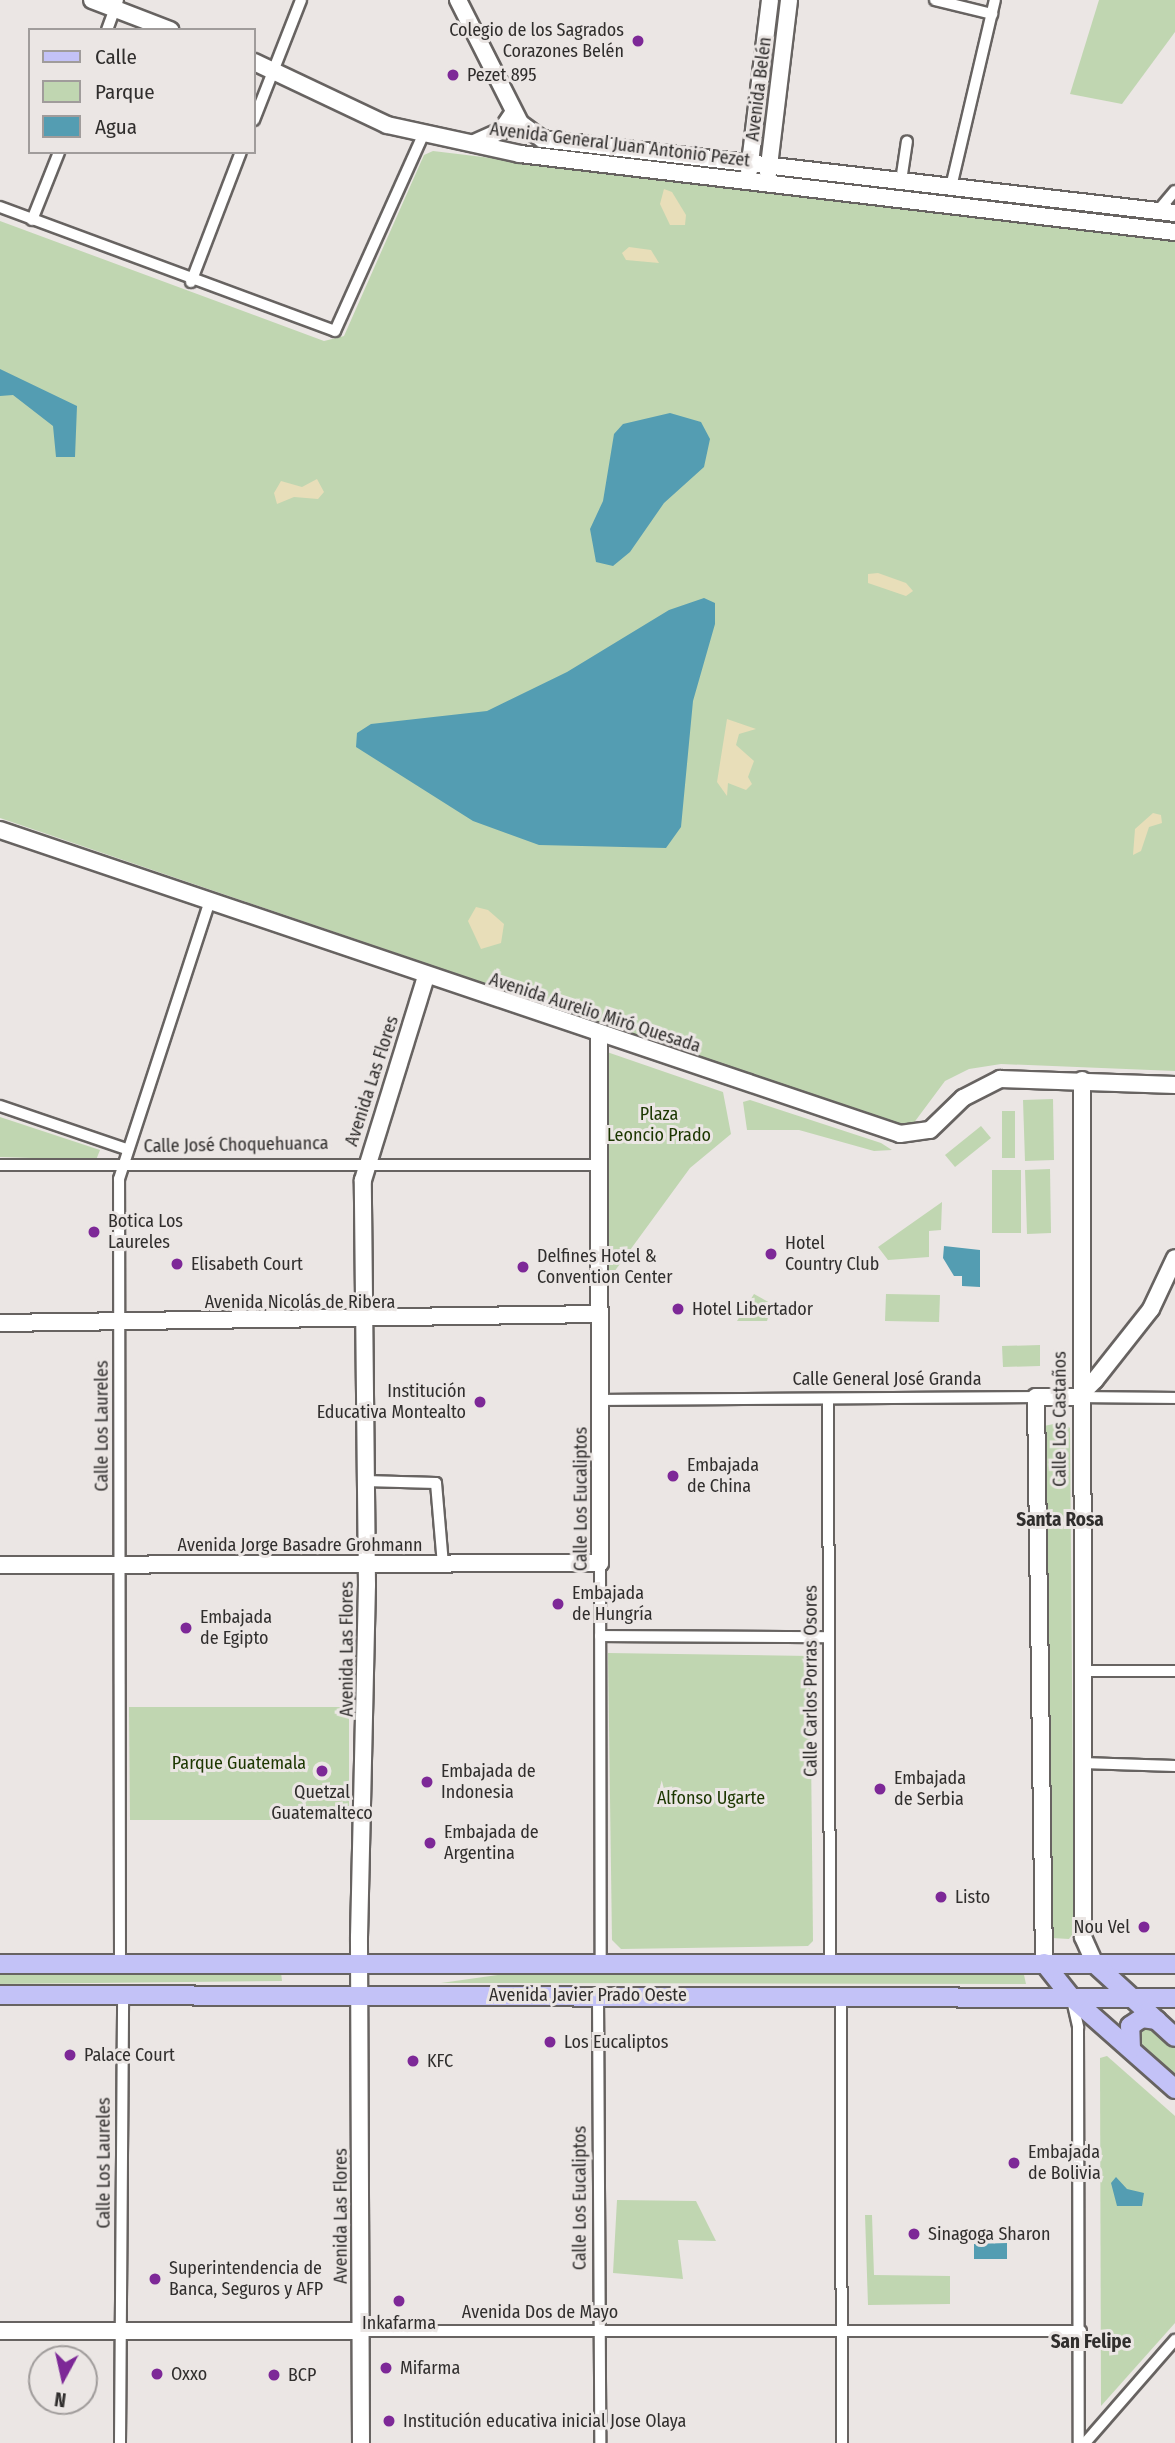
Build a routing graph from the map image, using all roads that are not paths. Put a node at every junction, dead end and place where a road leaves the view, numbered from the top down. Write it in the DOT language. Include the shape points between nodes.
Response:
graph roads {
  1 [pos="92,0"];
  2 [pos="301,0"];
  3 [pos="458,0"];
  4 [pos="770,0"];
  5 [pos="789,0"];
  6 [pos="935,0"];
  7 [pos="995,0"];
  8 [pos="116,4"];
  9 [pos="992,14"];
  10 [pos="108,28"];
  11 [pos="166,28"];
  12 [pos="256,63"];
  13 [pos="274,69"];
  14 [pos="514,112"];
  15 [pos="256,115"];
  16 [pos="423,135"];
  17 [pos="907,141"];
  18 [pos="470,144"];
  19 [pos="58,154"];
  20 [pos="240,154"];
  21 [pos="750,162"];
  22 [pos="769,165"];
  23 [pos="748,181"];
  24 [pos="901,181"];
  25 [pos="767,183"];
  26 [pos="951,187"];
  27 [pos="1175,191"];
  28 [pos="0,207"];
  29 [pos="1167,212"];
  30 [pos="33,220"];
  31 [pos="1175,232"];
  32 [pos="191,282"];
  33 [pos="0,830"];
  34 [pos="209,903"];
  35 [pos="426,977"];
  36 [pos="599,1034"];
  37 [pos="1082,1080"];
  38 [pos="1175,1085"];
  39 [pos="0,1107"];
  40 [pos="125,1149"];
  41 [pos="367,1162"];
  42 [pos="0,1165"];
  43 [pos="122,1165"];
  44 [pos="599,1165"];
  45 [pos="1175,1258"];
  46 [pos="600,1314"];
  47 [pos="361,1320"];
  48 [pos="119,1322"];
  49 [pos="0,1323"];
  50 [pos="1078,1396"];
  51 [pos="1036,1397"];
  52 [pos="1175,1398"];
  53 [pos="828,1399"];
  54 [pos="600,1400"];
  55 [pos="365,1481"];
  56 [pos="600,1563"];
  57 [pos="0,1564"];
  58 [pos="120,1564"];
  59 [pos="366,1564"];
  60 [pos="443,1564"];
  61 [pos="600,1636"];
  62 [pos="829,1637"];
  63 [pos="1082,1671"];
  64 [pos="1175,1671"];
  65 [pos="1082,1763"];
  66 [pos="1175,1766"];
  67 [pos="830,1963"];
  68 [pos="1044,1963"];
  69 [pos="0,1964"];
  70 [pos="120,1964"];
  71 [pos="280,1964"];
  72 [pos="359,1964"];
  73 [pos="440,1964"];
  74 [pos="601,1964"];
  75 [pos="1095,1964"];
  76 [pos="1175,1964"];
  77 [pos="0,1995"];
  78 [pos="123,1995"];
  79 [pos="278,1995"];
  80 [pos="360,1996"];
  81 [pos="440,1996"];
  82 [pos="598,1996"];
  83 [pos="841,1996"];
  84 [pos="1071,1997"];
  85 [pos="1132,1998"];
  86 [pos="1175,1998"];
  87 [pos="1157,2020"];
  88 [pos="1175,2037"];
  89 [pos="1131,2049"];
  90 [pos="1175,2089"];
  91 [pos="0,2331"];
  92 [pos="120,2331"];
  93 [pos="360,2331"];
  94 [pos="599,2331"];
  95 [pos="842,2331"];
  96 [pos="1081,2331"];
  97 [pos="1175,2340"];
  98 [pos="120,2443"];
  99 [pos="361,2443"];
  100 [pos="600,2443"];
  101 [pos="842,2443"];
  102 [pos="1082,2443"];
  1 -- 8 [label="street"];
  2 -- 13 [label="street"];
  3 -- 14 [label="street, Avenida General Juan Antonio Pezet"];
  4 -- 21 [label="street, Avenida Belén"];
  5 -- 22 [label="street, Avenida Belén"];
  6 -- 9 [label="street"];
  7 -- 9 [label="street"];
  8 -- 10 [label="street"];
  8 -- 11 [label="street"];
  9 -- 26 [label="street"];
  12 -- 13 [label="street, Avenida General Juan Antonio Pezet"];
  13 -- 15 [label="street"];
  13 -- 16 [label="street, Avenida General Juan Antonio Pezet" via="375,121"];
  14 -- 18 [label="street" via="492,137"];
  14 -- 21 [label="street, Avenida General Juan Antonio Pezet" via="530,133 550,141"];
  16 -- 18 [label="street, Avenida General Juan Antonio Pezet"];
  16 -- 32 [label="street" via="335,331"];
  17 -- 24 [label="street"];
  18 -- 23 [label="street, Avenida General Juan Antonio Pezet" via="539,158"];
  19 -- 30 [label="street"];
  20 -- 32 [label="street"];
  21 -- 22 [label="street, Avenida General Juan Antonio Pezet"];
  21 -- 23 [label="street, Avenida Belén"];
  22 -- 24 [label="street, Avenida General Juan Antonio Pezet"];
  22 -- 25 [label="street, Avenida Belén"];
  23 -- 25 [label="street, Avenida General Juan Antonio Pezet"];
  24 -- 26 [label="street, Avenida General Juan Antonio Pezet"];
  25 -- 31 [label="street, Avenida General Juan Antonio Pezet"];
  26 -- 29 [label="street, Avenida General Juan Antonio Pezet"];
  27 -- 29 [label="street"];
  28 -- 30 [label="street"];
  30 -- 32 [label="street"];
  33 -- 34 [label="street, Avenida Aurelio Miró Quesada"];
  34 -- 35 [label="street, Avenida Aurelio Miró Quesada"];
  34 -- 40 [label="street, Calle Los Laureles"];
  35 -- 36 [label="street, Avenida Aurelio Miró Quesada"];
  35 -- 41 [label="street, Avenida Las Flores"];
  36 -- 37 [label="street, Avenida Aurelio Miró Quesada" via="911,1135 930,1130 963,1098 1000,1079"];
  36 -- 44 [label="street, Calle Los Eucaliptos"];
  37 -- 38 [label="street, Avenida Aurelio Miró Quesada"];
  37 -- 50 [label="street, Calle Los Castaños"];
  39 -- 40 [label="street"];
  40 -- 43 [label="street, Calle Los Laureles"];
  41 -- 43 [label="street, Calle José Choquehuanca"];
  41 -- 44 [label="street, Calle José Choquehuanca"];
  41 -- 47 [label="street, Avenida Las Flores"];
  42 -- 43 [label="street, Calle José Choquehuanca"];
  43 -- 48 [label="street, Calle Los Laureles"];
  44 -- 46 [label="street, Calle Los Eucaliptos"];
  45 -- 50 [label="street" via="1151,1309"];
  46 -- 47 [label="street, Avenida Nicolás de Ribera"];
  46 -- 54 [label="street, Calle Los Eucaliptos"];
  47 -- 48 [label="street, Avenida Nicolás de Ribera"];
  47 -- 55 [label="street, Avenida Las Flores"];
  48 -- 49 [label="street, Avenida Nicolás de Ribera"];
  48 -- 58 [label="street, Calle Los Laureles"];
  50 -- 51 [label="street, Calle General José Granda"];
  50 -- 52 [label="street, Calle General José Granda"];
  50 -- 63 [label="street, Calle Los Castaños"];
  51 -- 53 [label="street, Calle General José Granda"];
  51 -- 68 [label="street, Calle Los Castaños"];
  53 -- 54 [label="street, Calle General José Granda"];
  53 -- 62 [label="street, Calle Carlos Porras Osores"];
  54 -- 56 [label="street, Calle Los Eucaliptos"];
  55 -- 59 [label="street, Avenida Las Flores"];
  55 -- 60 [label="street" via="436,1483"];
  56 -- 60 [label="street, Avenida Jorge Basadre Grohmann"];
  56 -- 61 [label="street, Calle Los Eucaliptos"];
  57 -- 58 [label="street, Avenida Jorge Basadre Grohmann"];
  58 -- 59 [label="street, Avenida Jorge Basadre Grohmann"];
  58 -- 70 [label="street, Calle Los Laureles"];
  59 -- 60 [label="street, Avenida Jorge Basadre Grohmann"];
  59 -- 72 [label="street, Avenida Las Flores"];
  61 -- 62 [label="street"];
  61 -- 74 [label="street, Calle Los Eucaliptos"];
  62 -- 67 [label="street, Calle Carlos Porras Osores"];
  63 -- 64 [label="street"];
  63 -- 65 [label="street, Calle Los Castaños"];
  65 -- 66 [label="street"];
  65 -- 75 [label="street, Calle Los Castaños" via="1083,1937"];
  67 -- 68 [label="main road, Avenida Javier Prado Oeste"];
  67 -- 74 [label="main road, Avenida Javier Prado Oeste"];
  68 -- 75 [label="main road, Avenida Javier Prado Oeste"];
  68 -- 84 [label="main road"];
  69 -- 70 [label="main road, Avenida Javier Prado Oeste"];
  70 -- 71 [label="main road, Avenida Javier Prado Oeste"];
  71 -- 72 [label="main road, Avenida Javier Prado Oeste"];
  71 -- 79 [label="main road" via="288,1980"];
  72 -- 73 [label="main road, Avenida Javier Prado Oeste"];
  72 -- 80 [label="street, Avenida Las Flores"];
  73 -- 74 [label="main road, Avenida Javier Prado Oeste"];
  73 -- 81 [label="main road" via="430,1980"];
  75 -- 76 [label="main road, Avenida Javier Prado Oeste"];
  75 -- 85 [label="main road"];
  77 -- 78 [label="main road, Avenida Javier Prado Oeste"];
  78 -- 79 [label="main road, Avenida Javier Prado Oeste"];
  78 -- 92 [label="street, Calle Los Laureles"];
  79 -- 80 [label="main road, Avenida Javier Prado Oeste"];
  80 -- 81 [label="main road, Avenida Javier Prado Oeste"];
  80 -- 93 [label="street, Avenida Las Flores"];
  81 -- 82 [label="main road, Avenida Javier Prado Oeste"];
  82 -- 83 [label="main road, Avenida Javier Prado Oeste"];
  82 -- 94 [label="street, Calle Los Eucaliptos"];
  83 -- 84 [label="main road, Avenida Javier Prado Oeste"];
  83 -- 95 [label="street"];
  84 -- 85 [label="main road, Avenida Javier Prado Oeste"];
  84 -- 89 [label="main road"];
  84 -- 96 [label="street" via="1078,2027"];
  85 -- 86 [label="main road, Avenida Javier Prado Oeste"];
  85 -- 87 [label="main road"];
  87 -- 88 [label="main road"];
  87 -- 89 [label="main road" via="1142,2018 1130,2025"];
  89 -- 90 [label="main road"];
  91 -- 92 [label="street, Avenida Dos de Mayo"];
  92 -- 93 [label="street, Avenida Dos de Mayo"];
  92 -- 98 [label="street, Calle Los Laureles"];
  93 -- 94 [label="street, Avenida Dos de Mayo"];
  93 -- 99 [label="street, Avenida Las Flores"];
  94 -- 95 [label="street, Avenida Dos de Mayo"];
  94 -- 100 [label="street, Calle Los Eucaliptos"];
  95 -- 96 [label="street, Avenida Dos de Mayo"];
  95 -- 101 [label="street"];
  96 -- 102 [label="street"];
  97 -- 102 [label="street"];
}
